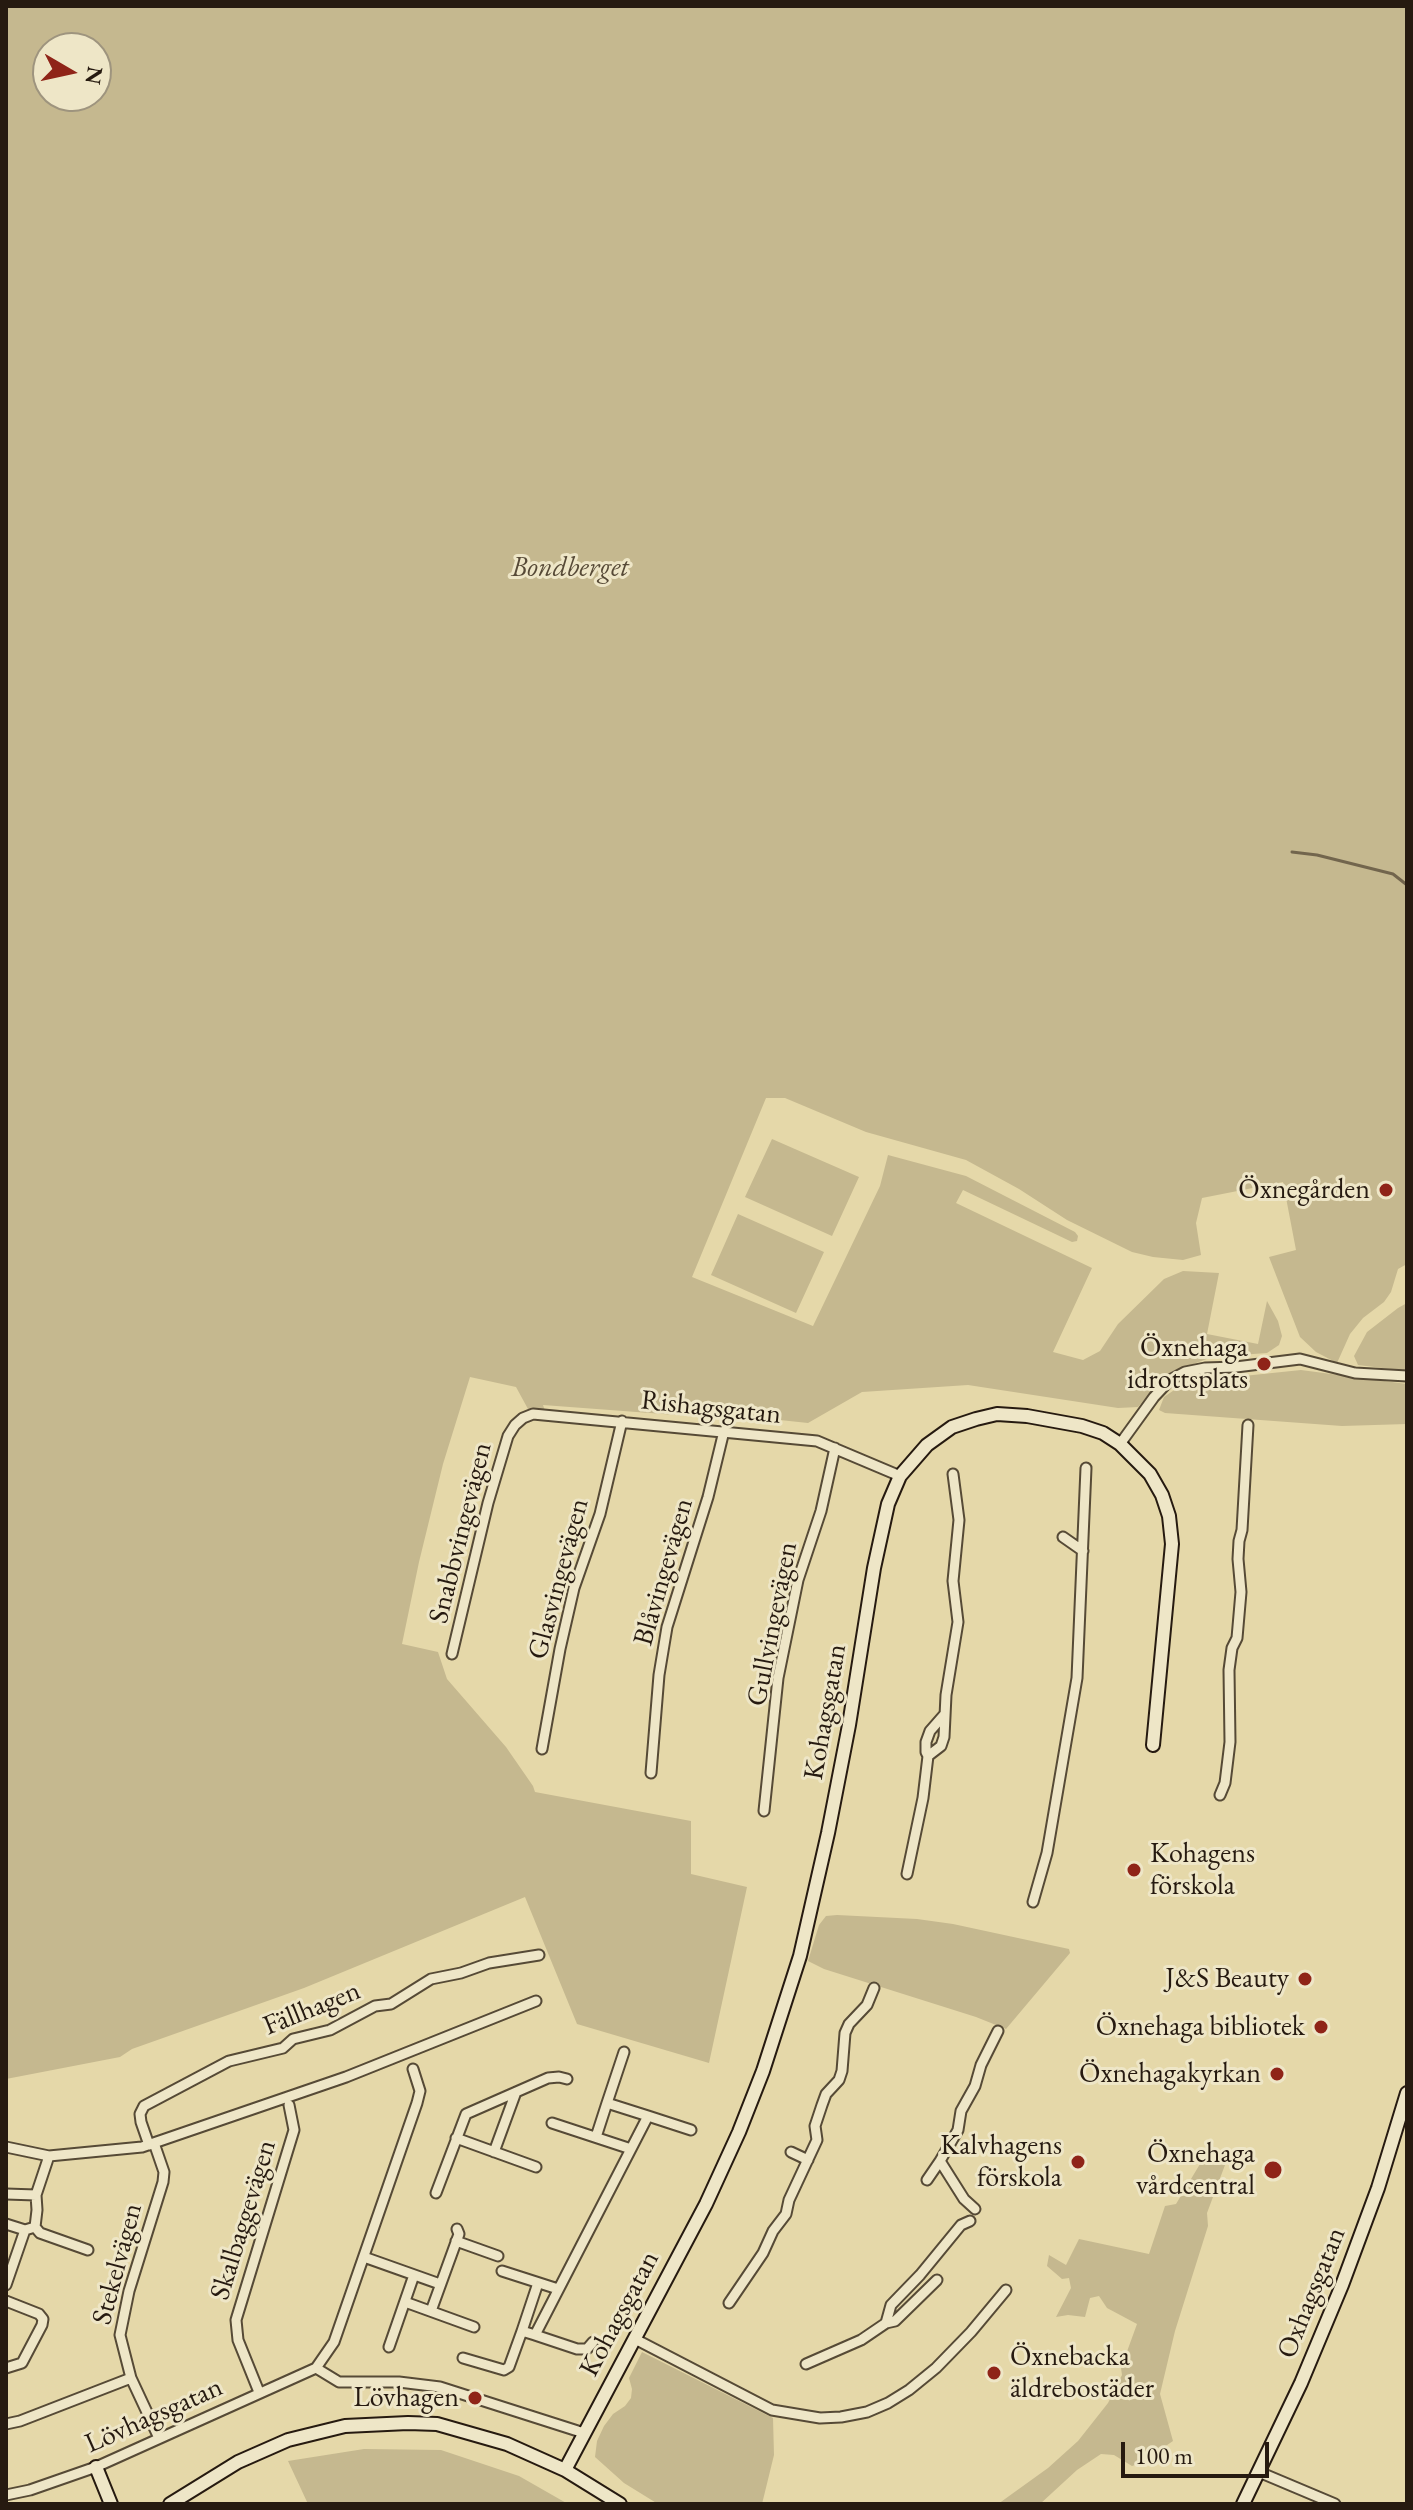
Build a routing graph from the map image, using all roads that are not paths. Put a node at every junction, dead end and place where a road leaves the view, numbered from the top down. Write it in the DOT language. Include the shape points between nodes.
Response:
graph roads {
  1 [pos="1407,1376"];
  2 [pos="622,1421"];
  3 [pos="515,1425"];
  4 [pos="1248,1425"];
  5 [pos="724,1431"];
  6 [pos="1120,1444"];
  7 [pos="835,1448"];
  8 [pos="1086,1468"];
  9 [pos="953,1474"];
  10 [pos="900,1476"];
  11 [pos="1063,1537"];
  12 [pos="1083,1551"];
  13 [pos="452,1654"];
  14 [pos="944,1715"];
  15 [pos="1153,1745"];
  16 [pos="542,1749"];
  17 [pos="928,1756"];
  18 [pos="651,1773"];
  19 [pos="1220,1795"];
  20 [pos="764,1811"];
  21 [pos="907,1874"];
  22 [pos="1033,1902"];
  23 [pos="539,1955"];
  24 [pos="874,1988"];
  25 [pos="536,2001"];
  26 [pos="998,2031"];
  27 [pos="624,2052"];
  28 [pos="413,2069"];
  29 [pos="567,2079"];
  30 [pos="516,2092"];
  31 [pos="1407,2093"];
  32 [pos="607,2103"];
  33 [pos="289,2105"];
  34 [pos="648,2116"];
  35 [pos="552,2123"];
  36 [pos="691,2130"];
  37 [pos="596,2137"];
  38 [pos="456,2138"];
  39 [pos="151,2144"];
  40 [pos="6,2147"];
  41 [pos="631,2149"];
  42 [pos="494,2152"];
  43 [pos="791,2152"];
  44 [pos="49,2156"];
  45 [pos="808,2160"];
  46 [pos="940,2161"];
  47 [pos="536,2167"];
  48 [pos="927,2180"];
  49 [pos="436,2193"];
  50 [pos="6,2194"];
  51 [pos="36,2195"];
  52 [pos="975,2209"];
  53 [pos="970,2221"];
  54 [pos="6,2224"];
  55 [pos="30,2229"];
  56 [pos="457,2229"];
  57 [pos="456,2241"];
  58 [pos="88,2250"];
  59 [pos="498,2256"];
  60 [pos="364,2257"];
  61 [pos="502,2271"];
  62 [pos="414,2275"];
  63 [pos="937,2280"];
  64 [pos="538,2283"];
  65 [pos="440,2284"];
  66 [pos="6,2285"];
  67 [pos="558,2289"];
  68 [pos="1006,2290"];
  69 [pos="6,2301"];
  70 [pos="405,2302"];
  71 [pos="729,2303"];
  72 [pos="431,2311"];
  73 [pos="886,2323"];
  74 [pos="474,2327"];
  75 [pos="522,2331"];
  76 [pos="535,2335"];
  77 [pos="635,2339"];
  78 [pos="593,2342"];
  79 [pos="389,2347"];
  80 [pos="463,2358"];
  81 [pos="806,2364"];
  82 [pos="6,2368"];
  83 [pos="316,2368"];
  84 [pos="131,2378"];
  85 [pos="259,2392"];
  86 [pos="6,2424"];
  87 [pos="584,2433"];
  88 [pos="159,2438"];
  89 [pos="96,2467"];
  90 [pos="565,2470"];
  91 [pos="1259,2472"];
  92 [pos="6,2495"];
  93 [pos="111,2504"];
  94 [pos="170,2504"];
  95 [pos="620,2504"];
  96 [pos="1243,2504"];
  97 [pos="1335,2504"];
  1 -- 6 [label="street" via="1355,1373 1300,1359 1185,1372 1154,1397"];
  2 -- 3 [label="street, Rishagsgatan" via="540,1413"];
  2 -- 5 [label="street, Rishagsgatan"];
  2 -- 16 [label="street, Glasvingevägen" via="600,1514 574,1588"];
  3 -- 13 [label="street, Snabbvingevägen" via="488,1503"];
  4 -- 19 [label="street" via="1238,1559 1241,1592 1229,1670 1230,1742"];
  5 -- 7 [label="street, Rishagsgatan" via="817,1441"];
  5 -- 18 [label="street, Blåvingevägen" via="667,1627"];
  6 -- 10 [label="street, Kohagsgatan" via="1082,1426 997,1414 952,1427 927,1445"];
  6 -- 15 [label="street, Kohagsgatan" via="1150,1474 1169,1516 1172,1544"];
  7 -- 10 [label="street, Rishagsgatan"];
  7 -- 20 [label="street, Gullvingevägen" via="798,1580 778,1678"];
  8 -- 12 [label="street"];
  9 -- 14 [label="street" via="959,1520 953,1581 958,1622"];
  10 -- 77 [label="street, Kohagsgatan" via="878,1549 835,1805 787,2000 739,2132"];
  11 -- 12 [label="street"];
  12 -- 22 [label="street" via="1077,1678 1047,1853"];
  14 -- 17 [label="street" via="930,1731"];
  14 -- 17 [label="street" via="941,1746"];
  17 -- 21 [label="street"];
  23 -- 39 [label="street, Fällhagen" via="431,1979 337,2028 229,2061 144,2106 141,2122"];
  24 -- 45 [label="street" via="845,2033 842,2071 826,2094"];
  25 -- 39 [label="street" via="346,2077"];
  26 -- 46 [label="street"];
  27 -- 32 [label="street"];
  28 -- 60 [label="street" via="420,2091 417,2103"];
  29 -- 30 [label="street" via="552,2077"];
  30 -- 38 [label="street" via="468,2112"];
  30 -- 42 [label="street"];
  31 -- 91 [label="street, Oxhagsgatan" via="1342,2285"];
  32 -- 34 [label="street"];
  32 -- 37 [label="street"];
  33 -- 85 [label="street, Skalbaggevägen" via="294,2130 235,2330"];
  34 -- 36 [label="street"];
  34 -- 41 [label="street"];
  35 -- 37 [label="street"];
  37 -- 41 [label="street"];
  38 -- 42 [label="street"];
  38 -- 49 [label="street"];
  39 -- 44 [label="street"];
  39 -- 84 [label="street, Stekelvägen" via="164,2172 120,2335"];
  40 -- 44 [label="street"];
  41 -- 67 [label="street"];
  42 -- 47 [label="street"];
  43 -- 45 [label="street"];
  44 -- 51 [label="street"];
  45 -- 71 [label="street" via="786,2214"];
  46 -- 48 [label="street"];
  46 -- 52 [label="street"];
  50 -- 51 [label="street"];
  51 -- 55 [label="street"];
  53 -- 73 [label="street" via="891,2305"];
  54 -- 55 [label="street"];
  55 -- 58 [label="street"];
  55 -- 66 [label="street"];
  56 -- 57 [label="street"];
  57 -- 59 [label="street"];
  57 -- 65 [label="street"];
  60 -- 62 [label="street"];
  60 -- 83 [label="street" via="334,2342"];
  61 -- 64 [label="street"];
  62 -- 65 [label="street"];
  62 -- 70 [label="street"];
  63 -- 73 [label="street" via="895,2321"];
  64 -- 67 [label="street"];
  64 -- 75 [label="street"];
  65 -- 72 [label="street"];
  67 -- 76 [label="street"];
  68 -- 77 [label="street" via="971,2332 909,2390 878,2407 841,2417 772,2410"];
  69 -- 82 [label="street" via="43,2319 22,2363"];
  70 -- 72 [label="street"];
  70 -- 79 [label="street"];
  72 -- 74 [label="street"];
  73 -- 81 [label="street"];
  75 -- 76 [label="street"];
  75 -- 80 [label="street" via="504,2370"];
  76 -- 78 [label="street" via="577,2349 587,2349"];
  77 -- 87 [label="street, Kohagsgatan"];
  83 -- 85 [label="street, Lövhagsgatan"];
  83 -- 87 [label="street" via="339,2382 440,2387"];
  84 -- 86 [label="street"];
  84 -- 88 [label="street, Stekelvägen"];
  85 -- 88 [label="street, Lövhagsgatan"];
  87 -- 90 [label="street, Kohagsgatan"];
  88 -- 89 [label="street, Lövhagsgatan"];
  89 -- 92 [label="street, Lövhagsgatan"];
  89 -- 93 [label="street"];
  90 -- 94 [label="street" via="470,2432 437,2424 378,2423 288,2440 238,2462"];
  90 -- 95 [label="street"];
  91 -- 96 [label="street, Oxhagsgatan"];
  91 -- 97 [label="street"];
}
